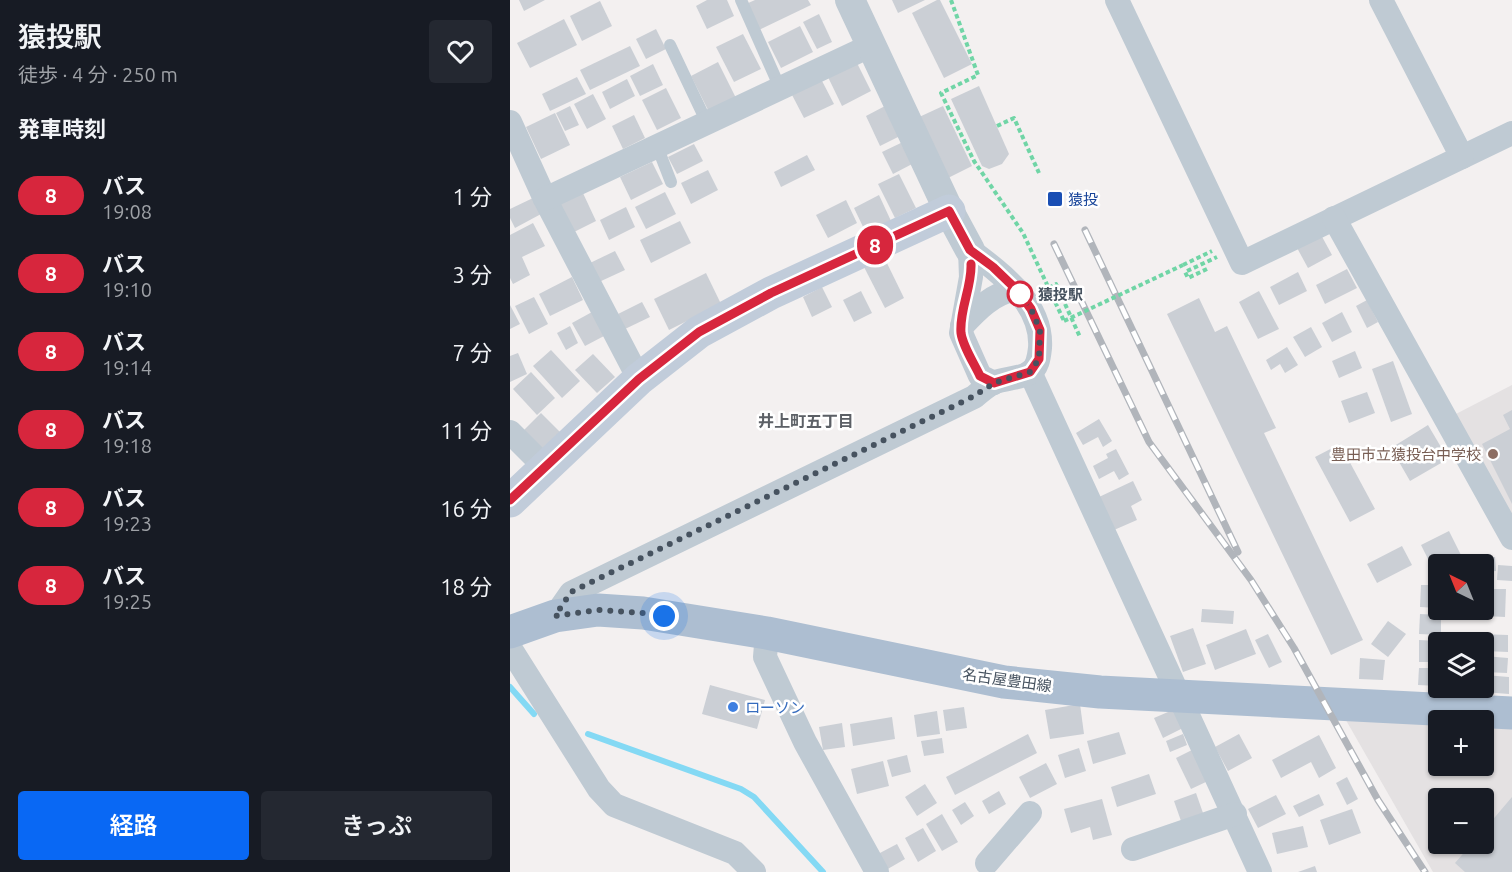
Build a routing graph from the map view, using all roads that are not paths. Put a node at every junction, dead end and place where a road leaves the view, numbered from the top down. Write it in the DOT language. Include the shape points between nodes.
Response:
graph roads {
  1 [pos="741,0"];
  2 [pos="850,0"];
  3 [pos="1117,0"];
  4 [pos="1382,0"];
  5 [pos="670,45"];
  6 [pos="872,45"];
  7 [pos="780,88"];
  8 [pos="510,122"];
  9 [pos="706,123"];
  10 [pos="1512,133"];
  11 [pos="657,146"];
  12 [pos="1462,157"];
  13 [pos="671,182"];
  14 [pos="545,199"];
  15 [pos="949,211"];
  16 [pos="1334,218"];
  17 [pos="970,250"];
  18 [pos="1016,289"];
  19 [pos="962,326"];
  20 [pos="1030,372"];
  21 [pos="639,379"];
  22 [pos="994,383"];
  23 [pos="510,432"];
  24 [pos="545,467"];
  25 [pos="510,501"];
  26 [pos="1512,538"];
  27 [pos="555,616"];
  28 [pos="510,632"];
  29 [pos="767,633"];
  30 [pos="510,648"];
  31 [pos="1179,695"];
  32 [pos="1512,713"];
  33 [pos="1030,813"];
  34 [pos="1235,814"];
  35 [pos="1133,849"];
  36 [pos="982,869"];
  37 [pos="754,872"];
  38 [pos="877,872"];
  39 [pos="1260,872"];
  1 -- 7 [label="lane"];
  2 -- 6 [label="street"];
  3 -- 16 [label="street" via="1242,263"];
  4 -- 12 [label="street"];
  5 -- 9 [label="lane"];
  6 -- 7 [label="street"];
  6 -- 15 [label="street"];
  7 -- 9 [label="street"];
  8 -- 14 [label="street"];
  9 -- 11 [label="street"];
  10 -- 12 [label="street"];
  11 -- 13 [label="lane"];
  11 -- 14 [label="street"];
  12 -- 16 [label="street"];
  14 -- 21 [label="street"];
  15 -- 17 [label="street"];
  15 -- 21 [label="main road" via="761,298 699,332"];
  16 -- 26 [label="street"];
  17 -- 18 [label="street"];
  17 -- 19 [label="street" via="971,277"];
  18 -- 19 [label="street" via="983,303"];
  18 -- 20 [label="street" via="1040,330 1039,359"];
  19 -- 22 [label="street" via="961,333 980,376"];
  20 -- 22 [label="street"];
  20 -- 31 [label="street"];
  21 -- 24 [label="main road"];
  22 -- 27 [label="street" via="964,402 571,592"];
  23 -- 24 [label="street"];
  24 -- 25 [label="main road"];
  27 -- 28 [label="main road, 名古屋豊田線"];
  27 -- 29 [label="main road, 名古屋豊田線" via="598,610 643,613"];
  29 -- 31 [label="main road, 名古屋豊田線" via="1004,682"];
  29 -- 38 [label="street" via="765,657 805,742"];
  30 -- 37 [label="street" via="599,789 614,806 735,853"];
  31 -- 32 [label="main road, 名古屋豊田線"];
  31 -- 34 [label="street"];
  33 -- 36 [label="street"];
  34 -- 35 [label="street"];
  34 -- 39 [label="street"];
}
